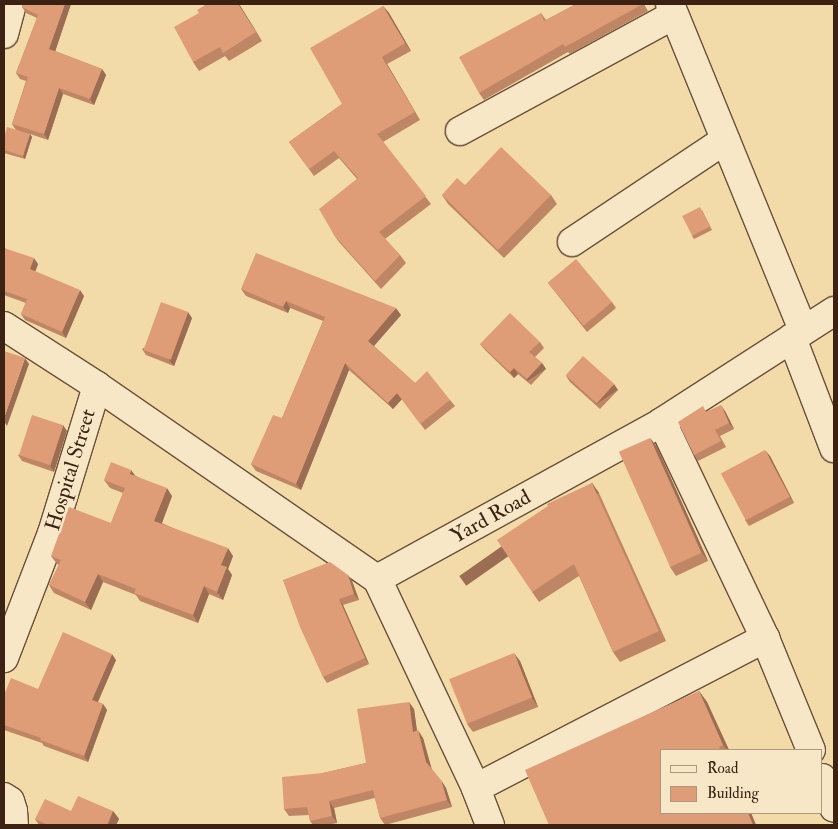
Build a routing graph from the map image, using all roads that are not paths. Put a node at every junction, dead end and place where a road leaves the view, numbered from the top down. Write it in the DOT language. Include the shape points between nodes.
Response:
graph roads {
  1 [pos="12,4"];
  2 [pos="672,9"];
  3 [pos="4,34"];
  4 [pos="460,131"];
  5 [pos="725,140"];
  6 [pos="572,242"];
  7 [pos="834,311"];
  8 [pos="4,326"];
  9 [pos="797,334"];
  10 [pos="97,386"];
  11 [pos="662,422"];
  12 [pos="834,448"];
  13 [pos="377,579"];
  14 [pos="765,638"];
  15 [pos="4,658"];
  16 [pos="810,749"];
  17 [pos="823,780"];
  18 [pos="476,788"];
  19 [pos="4,797"];
  20 [pos="834,808"];
  21 [pos="14,825"];
  22 [pos="490,825"];
  1 -- 3 [label="street"];
  2 -- 4 [label="street"];
  2 -- 5 [label="street"];
  5 -- 6 [label="street"];
  5 -- 9 [label="street"];
  7 -- 9 [label="street, Yard Road"];
  8 -- 10 [label="street, Hospital Street"];
  9 -- 11 [label="street, Yard Road"];
  9 -- 12 [label="street"];
  10 -- 13 [label="street"];
  10 -- 15 [label="street, Hospital Street" via="52,533"];
  11 -- 13 [label="street, Yard Road"];
  11 -- 14 [label="street"];
  13 -- 18 [label="street"];
  14 -- 16 [label="street"];
  14 -- 18 [label="street"];
  17 -- 20 [label="street"];
  18 -- 22 [label="street"];
  19 -- 21 [label="street" via="10,801 14,811"];
}
